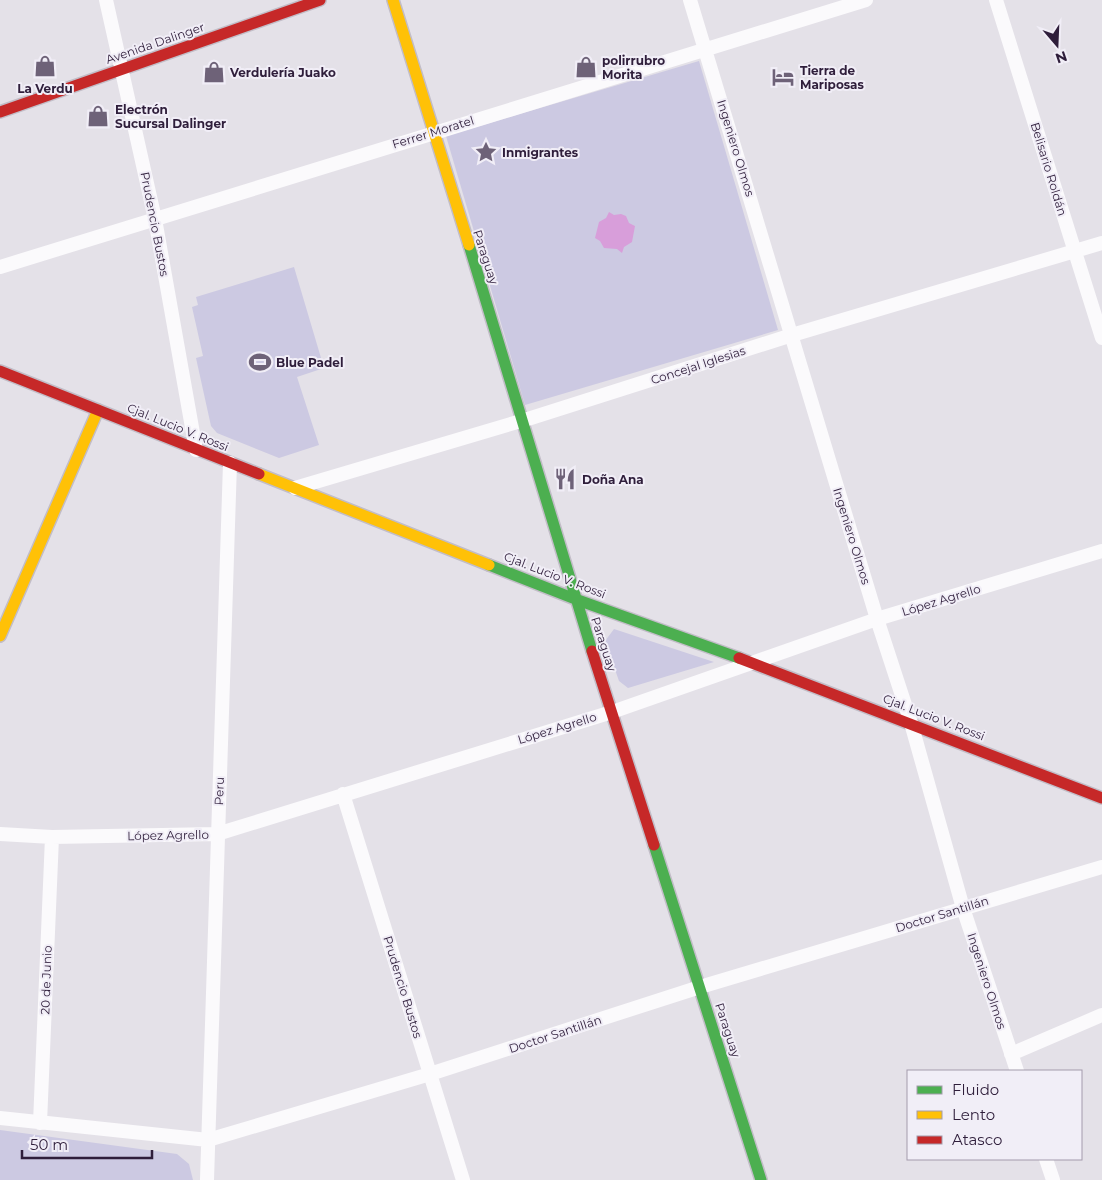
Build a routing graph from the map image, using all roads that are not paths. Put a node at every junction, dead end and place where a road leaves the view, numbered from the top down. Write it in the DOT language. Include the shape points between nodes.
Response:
graph roads {
  1 [pos="106,0"];
  2 [pos="320,0"];
  3 [pos="393,0"];
  4 [pos="690,0"];
  5 [pos="866,0"];
  6 [pos="996,0"];
  7 [pos="706,49"];
  8 [pos="122,69"];
  9 [pos="0,112"];
  10 [pos="432,132"];
  11 [pos="155,219"];
  12 [pos="1102,243"];
  13 [pos="1074,252"];
  14 [pos="0,267"];
  15 [pos="792,335"];
  16 [pos="1102,338"];
  17 [pos="0,371"];
  18 [pos="98,410"];
  19 [pos="524,421"];
  20 [pos="196,450"];
  21 [pos="230,463"];
  22 [pos="295,488"];
  23 [pos="1102,551"];
  24 [pos="575,599"];
  25 [pos="877,619"];
  26 [pos="0,636"];
  27 [pos="752,663"];
  28 [pos="612,712"];
  29 [pos="911,723"];
  30 [pos="343,794"];
  31 [pos="1102,798"];
  32 [pos="0,834"];
  33 [pos="217,834"];
  34 [pos="52,838"];
  35 [pos="1102,867"];
  36 [pos="963,908"];
  37 [pos="700,987"];
  38 [pos="1102,1016"];
  39 [pos="1011,1054"];
  40 [pos="1017,1070"];
  41 [pos="430,1074"];
  42 [pos="0,1118"];
  43 [pos="40,1123"];
  44 [pos="208,1140"];
  45 [pos="1046,1160"];
  46 [pos="208,1180"];
  47 [pos="462,1180"];
  48 [pos="761,1180"];
  49 [pos="1053,1180"];
  1 -- 8 [label="street, Prudencio Bustos"];
  2 -- 8 [label="street, Avenida Dalinger"];
  3 -- 10 [label="street, Paraguay"];
  4 -- 7 [label="street, Ingeniero Olmos"];
  5 -- 7 [label="street, Ferrer Moratel"];
  6 -- 13 [label="street, Belisario Roldán"];
  7 -- 10 [label="street, Ferrer Moratel"];
  7 -- 15 [label="street, Ingeniero Olmos"];
  8 -- 9 [label="street, Avenida Dalinger"];
  8 -- 11 [label="street, Prudencio Bustos"];
  10 -- 11 [label="street, Ferrer Moratel"];
  10 -- 19 [label="street, Paraguay"];
  11 -- 14 [label="street, Ferrer Moratel"];
  11 -- 20 [label="street, Prudencio Bustos"];
  12 -- 13 [label="street, Concejal Iglesias"];
  13 -- 15 [label="street, Concejal Iglesias"];
  13 -- 16 [label="street, Belisario Roldán"];
  15 -- 19 [label="street, Concejal Iglesias"];
  15 -- 25 [label="street, Ingeniero Olmos"];
  17 -- 18 [label="street, Cjal. Lucio V. Rossi"];
  18 -- 20 [label="street, Cjal. Lucio V. Rossi"];
  18 -- 26 [label="street"];
  19 -- 22 [label="street, Concejal Iglesias"];
  19 -- 24 [label="street, Paraguay"];
  20 -- 21 [label="street, Cjal. Lucio V. Rossi"];
  21 -- 22 [label="street, Cjal. Lucio V. Rossi"];
  21 -- 33 [label="street, Peru"];
  22 -- 24 [label="street, Cjal. Lucio V. Rossi"];
  23 -- 25 [label="street, López Agrello"];
  24 -- 27 [label="street, Cjal. Lucio V. Rossi"];
  24 -- 28 [label="street, Paraguay"];
  25 -- 27 [label="street, López Agrello"];
  25 -- 29 [label="street, Ingeniero Olmos"];
  27 -- 28 [label="street, López Agrello"];
  27 -- 29 [label="street, Cjal. Lucio V. Rossi"];
  28 -- 30 [label="street, López Agrello"];
  28 -- 37 [label="street, Paraguay"];
  29 -- 31 [label="street, Cjal. Lucio V. Rossi"];
  29 -- 36 [label="street, Ingeniero Olmos"];
  30 -- 33 [label="street, López Agrello"];
  30 -- 41 [label="street, Prudencio Bustos"];
  32 -- 34 [label="street, López Agrello"];
  33 -- 34 [label="street, López Agrello"];
  33 -- 44 [label="street, Peru"];
  34 -- 43 [label="street, 20 de Junio"];
  35 -- 36 [label="street, Doctor Santillán"];
  36 -- 37 [label="street, Doctor Santillán"];
  36 -- 39 [label="street, Ingeniero Olmos"];
  37 -- 41 [label="street, Doctor Santillán"];
  37 -- 48 [label="street, Paraguay"];
  38 -- 39 [label="street"];
  39 -- 40 [label="street, Ingeniero Olmos"];
  41 -- 44 [label="street, Doctor Santillán"];
  41 -- 47 [label="street, Prudencio Bustos"];
  42 -- 43 [label="street, Doctor Santillán"];
  43 -- 44 [label="street, Doctor Santillán"];
  44 -- 46 [label="street, Peru"];
  45 -- 49 [label="street"];
}
